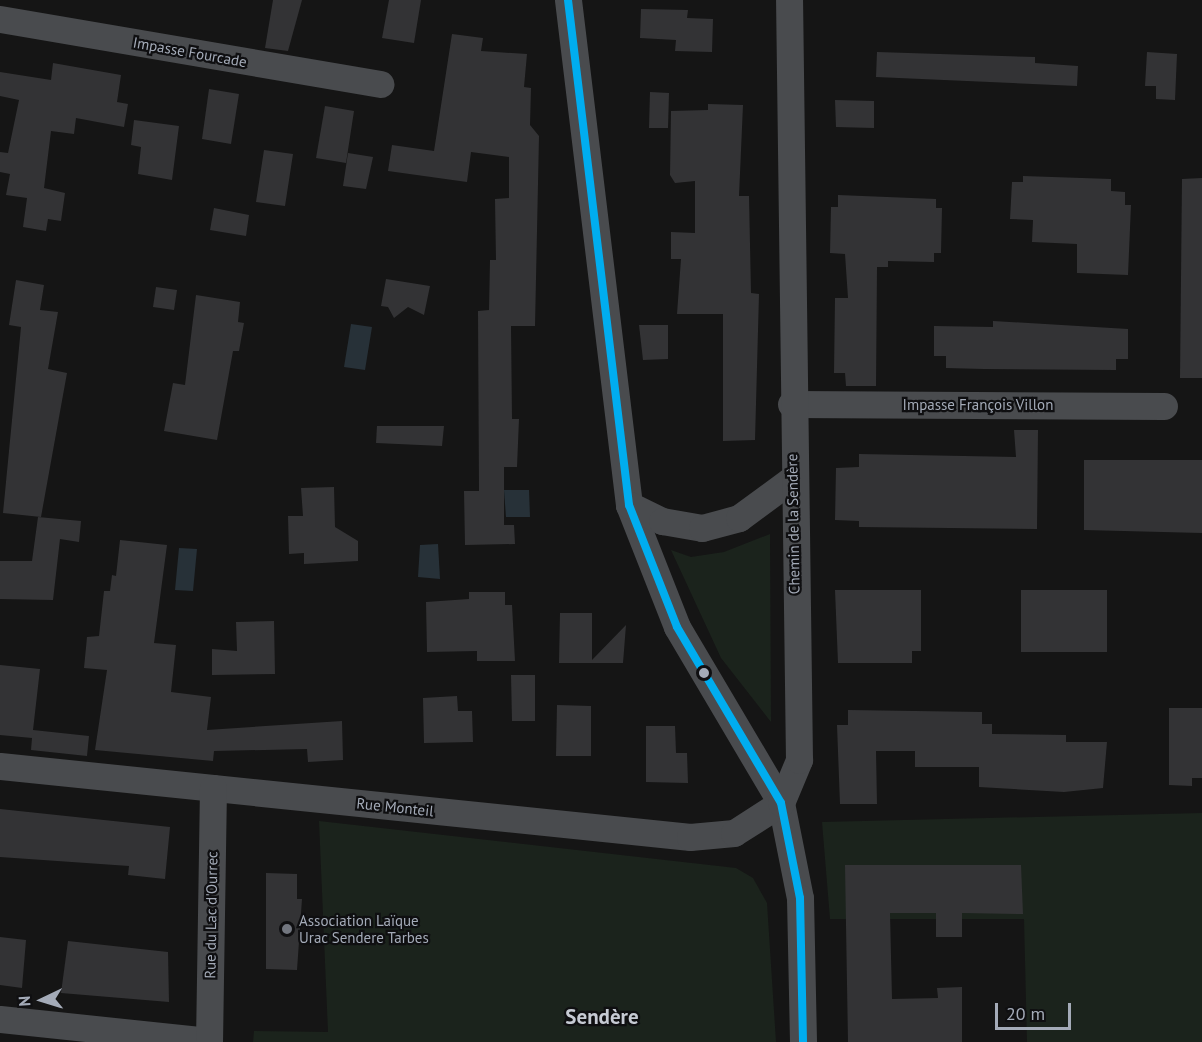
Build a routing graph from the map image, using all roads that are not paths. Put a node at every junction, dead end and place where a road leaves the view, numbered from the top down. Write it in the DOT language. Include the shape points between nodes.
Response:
graph roads {
  1 [pos="567,0"];
  2 [pos="789,0"];
  3 [pos="0,20"];
  4 [pos="380,84"];
  5 [pos="791,404"];
  6 [pos="1164,406"];
  7 [pos="792,479"];
  8 [pos="629,505"];
  9 [pos="0,766"];
  10 [pos="213,788"];
  11 [pos="781,803"];
  12 [pos="0,1019"];
  13 [pos="209,1042"];
  14 [pos="803,1042"];
  1 -- 8 [label="street"];
  2 -- 5 [label="street, Chemin de la Sendère"];
  3 -- 4 [label="street, Impasse Fourcade"];
  5 -- 6 [label="street, Impasse François Villon"];
  5 -- 7 [label="street, Chemin de la Sendère"];
  7 -- 8 [label="street" via="739,518 702,528 662,522"];
  7 -- 11 [label="street, Chemin de la Sendère" via="799,760"];
  8 -- 11 [label="street" via="677,627"];
  9 -- 10 [label="street, Rue Monteil"];
  10 -- 11 [label="street, Rue Monteil" via="690,837 734,833"];
  10 -- 13 [label="street, Rue du Lac d'Ourrec"];
  11 -- 14 [label="street" via="800,898"];
  12 -- 13 [label="street"];
}
